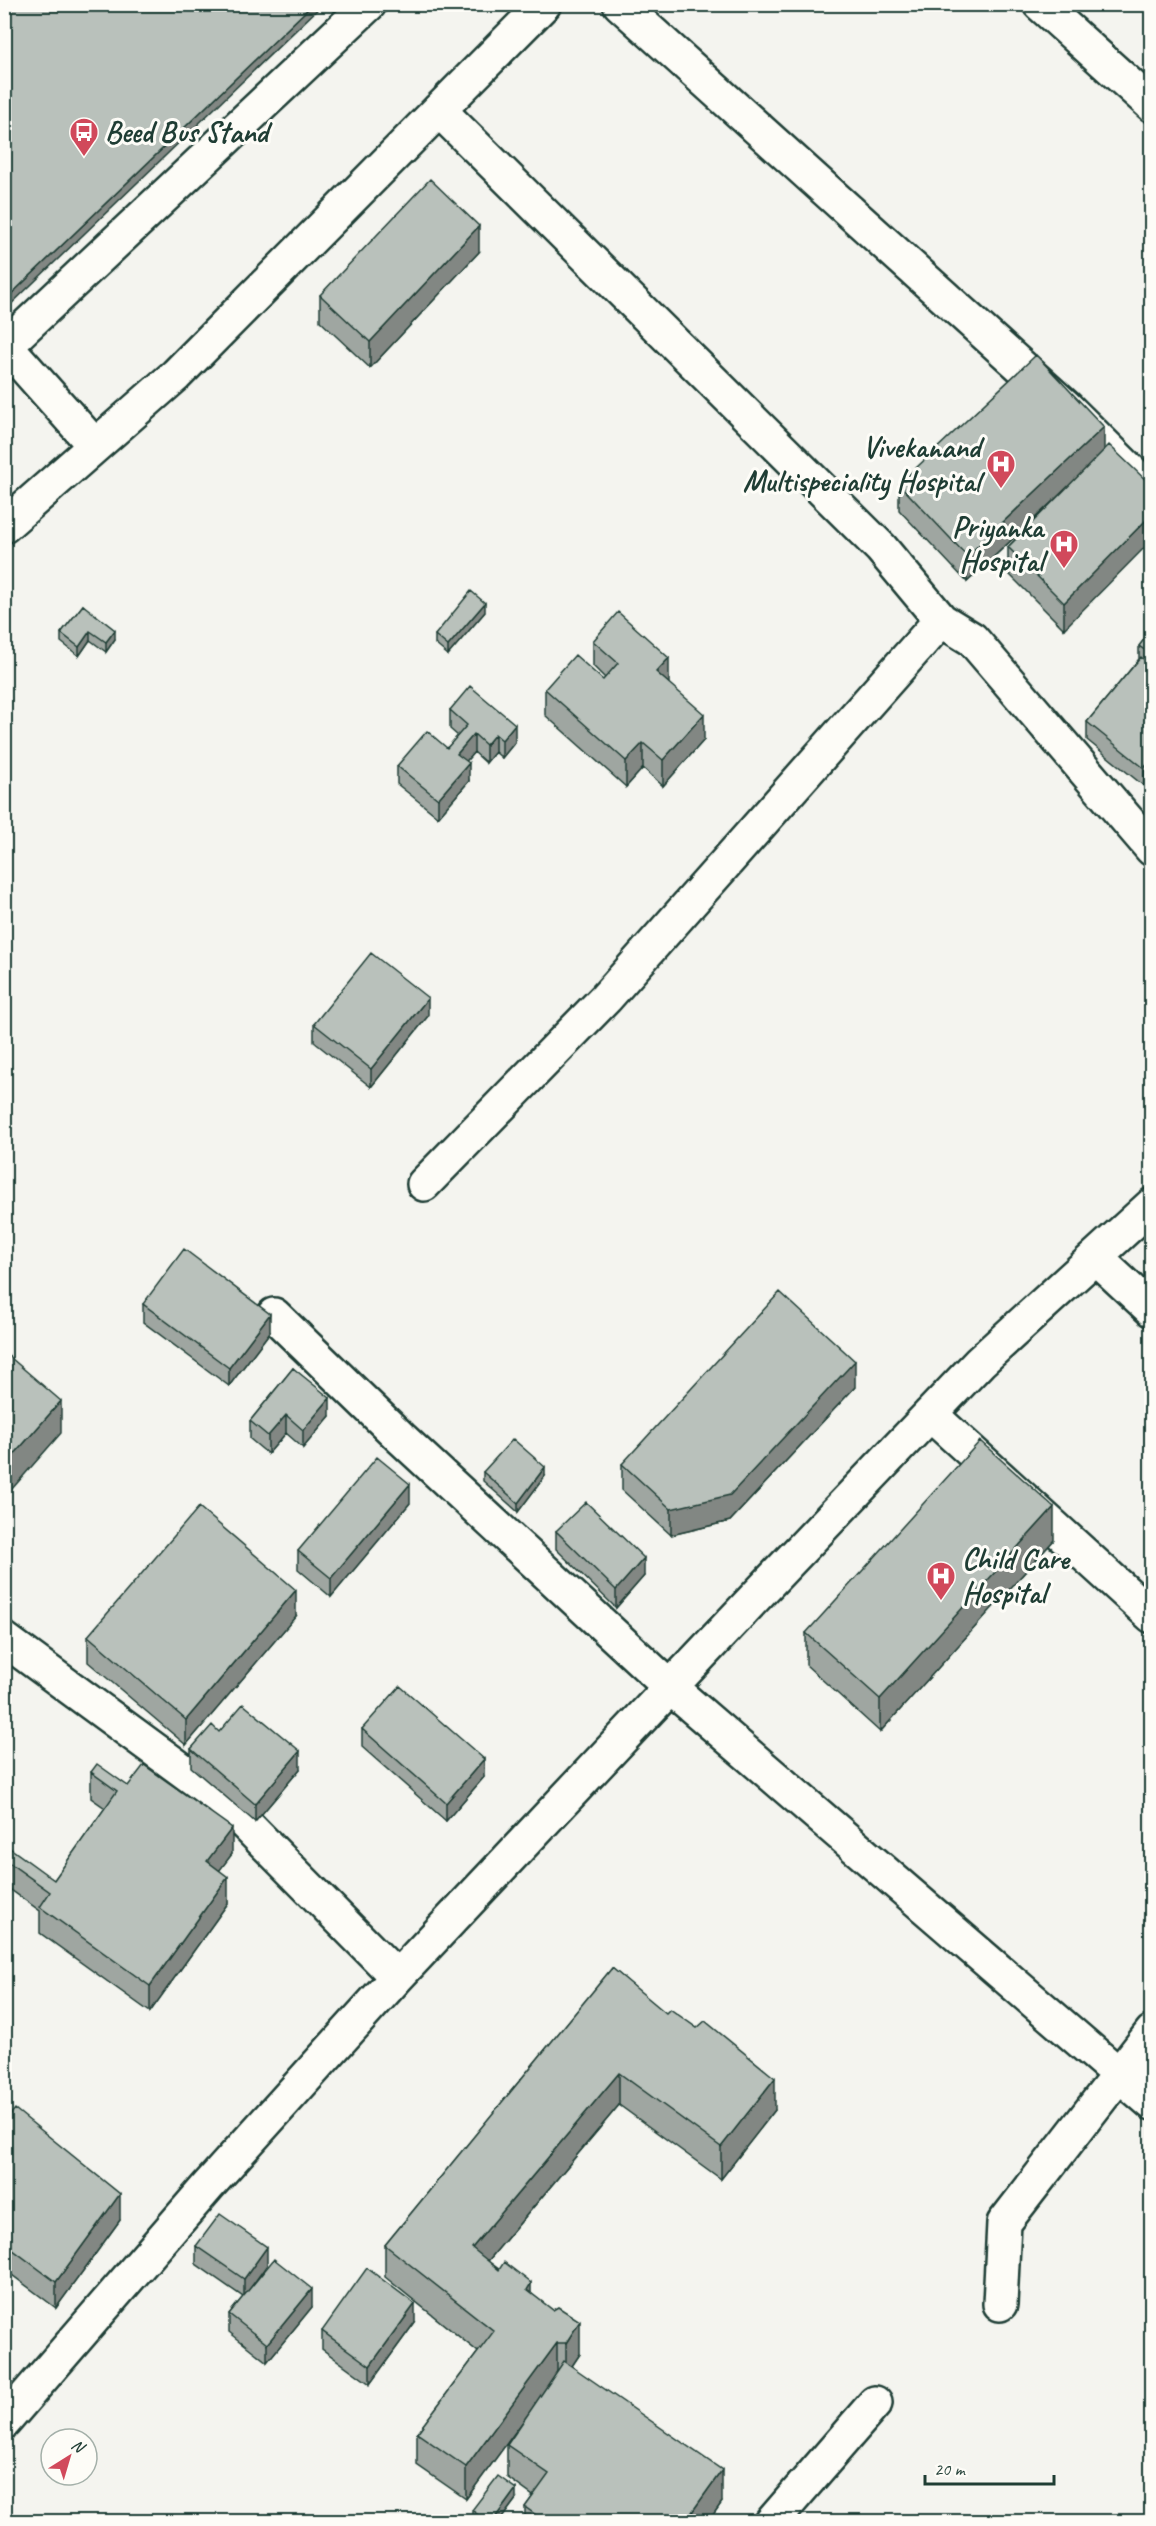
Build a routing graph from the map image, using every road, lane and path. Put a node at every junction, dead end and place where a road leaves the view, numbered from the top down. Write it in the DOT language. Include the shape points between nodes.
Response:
graph roads {
  1 [pos="369,4"];
  2 [pos="544,4"];
  3 [pos="620,4"];
  4 [pos="1040,4"];
  5 [pos="1152,105"];
  6 [pos="439,110"];
  7 [pos="5,347"];
  8 [pos="95,446"];
  9 [pos="1152,492"];
  10 [pos="4,526"];
  11 [pos="941,620"];
  12 [pos="1152,849"];
  13 [pos="424,1185"];
  14 [pos="1152,1205"];
  15 [pos="1095,1257"];
  16 [pos="1152,1310"];
  17 [pos="274,1315"];
  18 [pos="930,1414"];
  19 [pos="1152,1616"];
  20 [pos="4,1639"];
  21 [pos="671,1688"];
  22 [pos="397,1977"];
  23 [pos="1152,2032"];
  24 [pos="1120,2075"];
  25 [pos="1152,2103"];
  26 [pos="1000,2304"];
  27 [pos="875,2403"];
  28 [pos="4,2422"];
  29 [pos="772,2522"];
  1 -- 7 [label="street"];
  2 -- 6 [label="street"];
  3 -- 9 [label="street" via="1065,406"];
  4 -- 5 [label="street"];
  6 -- 8 [label="street" via="176,375"];
  6 -- 11 [label="street" via="881,548"];
  7 -- 8 [label="street"];
  8 -- 10 [label="street"];
  11 -- 12 [label="street" via="972,639"];
  11 -- 13 [label="street" via="606,998"];
  14 -- 15 [label="street"];
  15 -- 16 [label="street"];
  15 -- 18 [label="street" via="980,1362"];
  17 -- 21 [label="street"];
  18 -- 19 [label="street"];
  18 -- 21 [label="street"];
  20 -- 22 [label="street" via="219,1797"];
  21 -- 22 [label="street"];
  21 -- 24 [label="street"];
  22 -- 28 [label="street" via="208,2186"];
  23 -- 24 [label="street"];
  24 -- 25 [label="street"];
  24 -- 26 [label="street" via="1004,2223"];
  27 -- 29 [label="street"];
}
